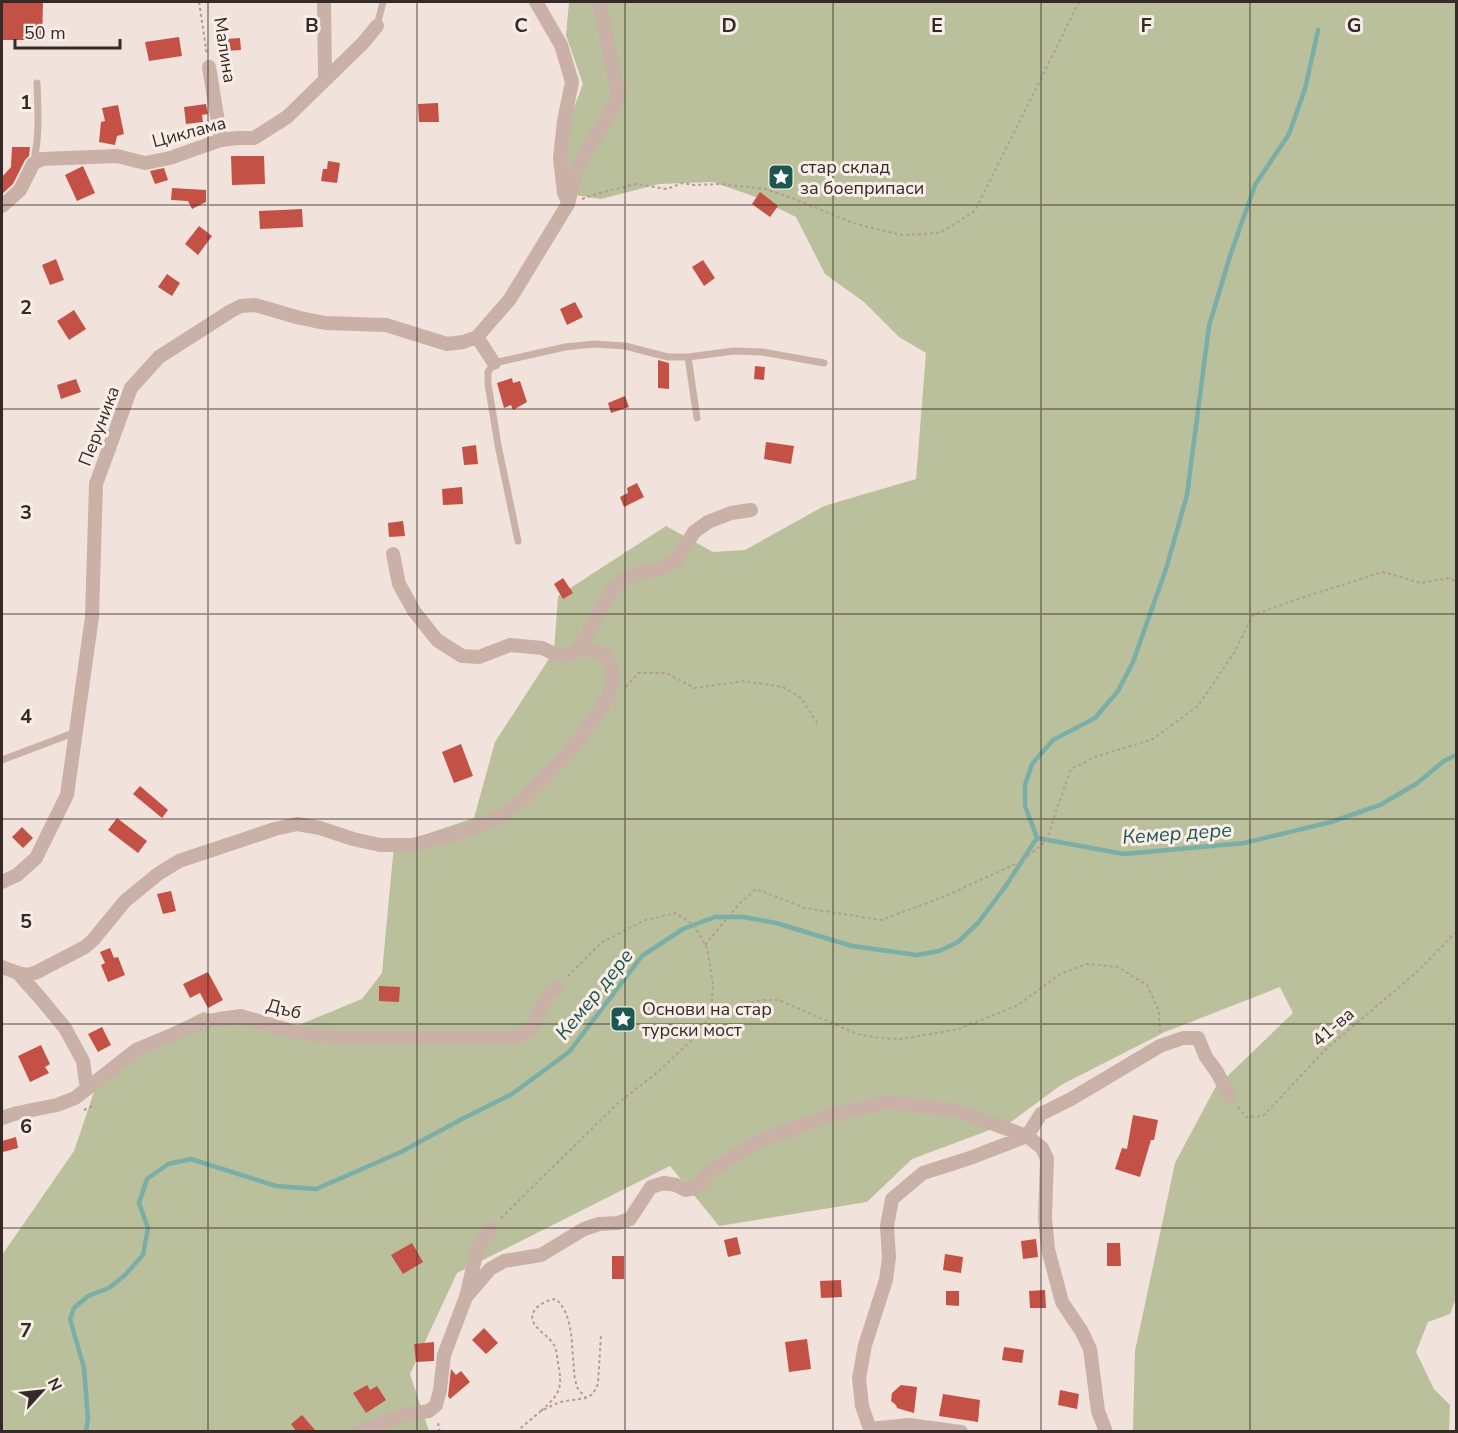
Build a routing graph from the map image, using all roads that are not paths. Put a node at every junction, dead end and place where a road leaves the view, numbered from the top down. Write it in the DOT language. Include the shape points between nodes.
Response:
graph roads {
  1 [pos="324,2"];
  2 [pos="383,2"];
  3 [pos="536,2"];
  4 [pos="598,2"];
  5 [pos="377,26"];
  6 [pos="209,67"];
  7 [pos="325,78"];
  8 [pos="37,83"];
  9 [pos="221,140"];
  10 [pos="33,164"];
  11 [pos="568,204"];
  12 [pos="2,206"];
  13 [pos="477,337"];
  14 [pos="688,357"];
  15 [pos="494,363"];
  16 [pos="824,363"];
  17 [pos="697,418"];
  18 [pos="751,510"];
  19 [pos="519,541"];
  20 [pos="393,554"];
  21 [pos="578,650"];
  22 [pos="76,732"];
  23 [pos="2,760"];
  24 [pos="2,882"];
  25 [pos="2,967"];
  26 [pos="18,974"];
  27 [pos="557,987"];
  28 [pos="87,1089"];
  29 [pos="1229,1096"];
  30 [pos="2,1118"];
  31 [pos="1028,1136"];
  32 [pos="491,1228"];
  33 [pos="466,1297"];
  34 [pos="871,1430"];
  35 [pos="358,1431"];
  36 [pos="961,1431"];
  37 [pos="1106,1431"];
  1 -- 7 [label="street"];
  2 -- 5 [label="lane, Циклама"];
  3 -- 11 [label="street" via="561,45 572,82 560,158"];
  4 -- 11 [label="street" via="619,97 577,168"];
  5 -- 7 [label="street, Циклама"];
  6 -- 9 [label="street, Малина"];
  7 -- 9 [label="street, Циклама" via="270,129 254,138"];
  8 -- 10 [label="lane" via="38,128"];
  9 -- 10 [label="street, Циклама" via="145,163 117,156 48,158"];
  10 -- 12 [label="street" via="20,190"];
  11 -- 13 [label="street" via="510,299"];
  13 -- 15 [label="street"];
  13 -- 22 [label="street, Перуника" via="447,344 386,325 325,323 255,305 231,311 159,357 131,388 96,484 92,616"];
  14 -- 15 [label="lane" via="594,344"];
  14 -- 16 [label="lane" via="762,352"];
  14 -- 17 [label="lane"];
  15 -- 19 [label="lane" via="488,372 488,384"];
  18 -- 21 [label="street" via="708,522 694,532 676,561 625,579 612,590"];
  20 -- 21 [label="street" via="399,584 414,611 437,640 462,656 479,657 510,645 542,648 559,656"];
  21 -- 26 [label="street" via="591,649 606,655 613,678 608,698 574,746 525,798 500,817 413,845 380,845 297,824 275,829 179,861 125,901 85,947 37,972"];
  22 -- 23 [label="lane"];
  22 -- 24 [label="street, Перуника" via="67,795 36,858"];
  25 -- 26 [label="street"];
  26 -- 28 [label="street" via="65,1028 83,1061"];
  27 -- 28 [label="street, Дъб" via="548,995 530,1031 517,1037 344,1038 295,1032 241,1016 219,1019 136,1050"];
  28 -- 30 [label="street, Дъб" via="57,1105"];
  29 -- 31 [label="street" via="1198,1038 1183,1038 1160,1046 1041,1114"];
  31 -- 33 [label="street" via="954,1110 888,1102 831,1115 759,1141 712,1170 696,1188 685,1190 664,1183 651,1186 630,1219 584,1229 541,1255 504,1261 490,1269"];
  31 -- 34 [label="street" via="924,1173 892,1199 886,1280 865,1344 859,1378 862,1406"];
  31 -- 37 [label="street" via="1042,1148 1047,1159 1048,1249 1062,1302 1090,1349 1098,1411"];
  32 -- 33 [label="street" via="476,1255"];
  33 -- 35 [label="street" via="444,1355 436,1405 429,1411"];
  34 -- 36 [label="street" via="909,1425"];
}
